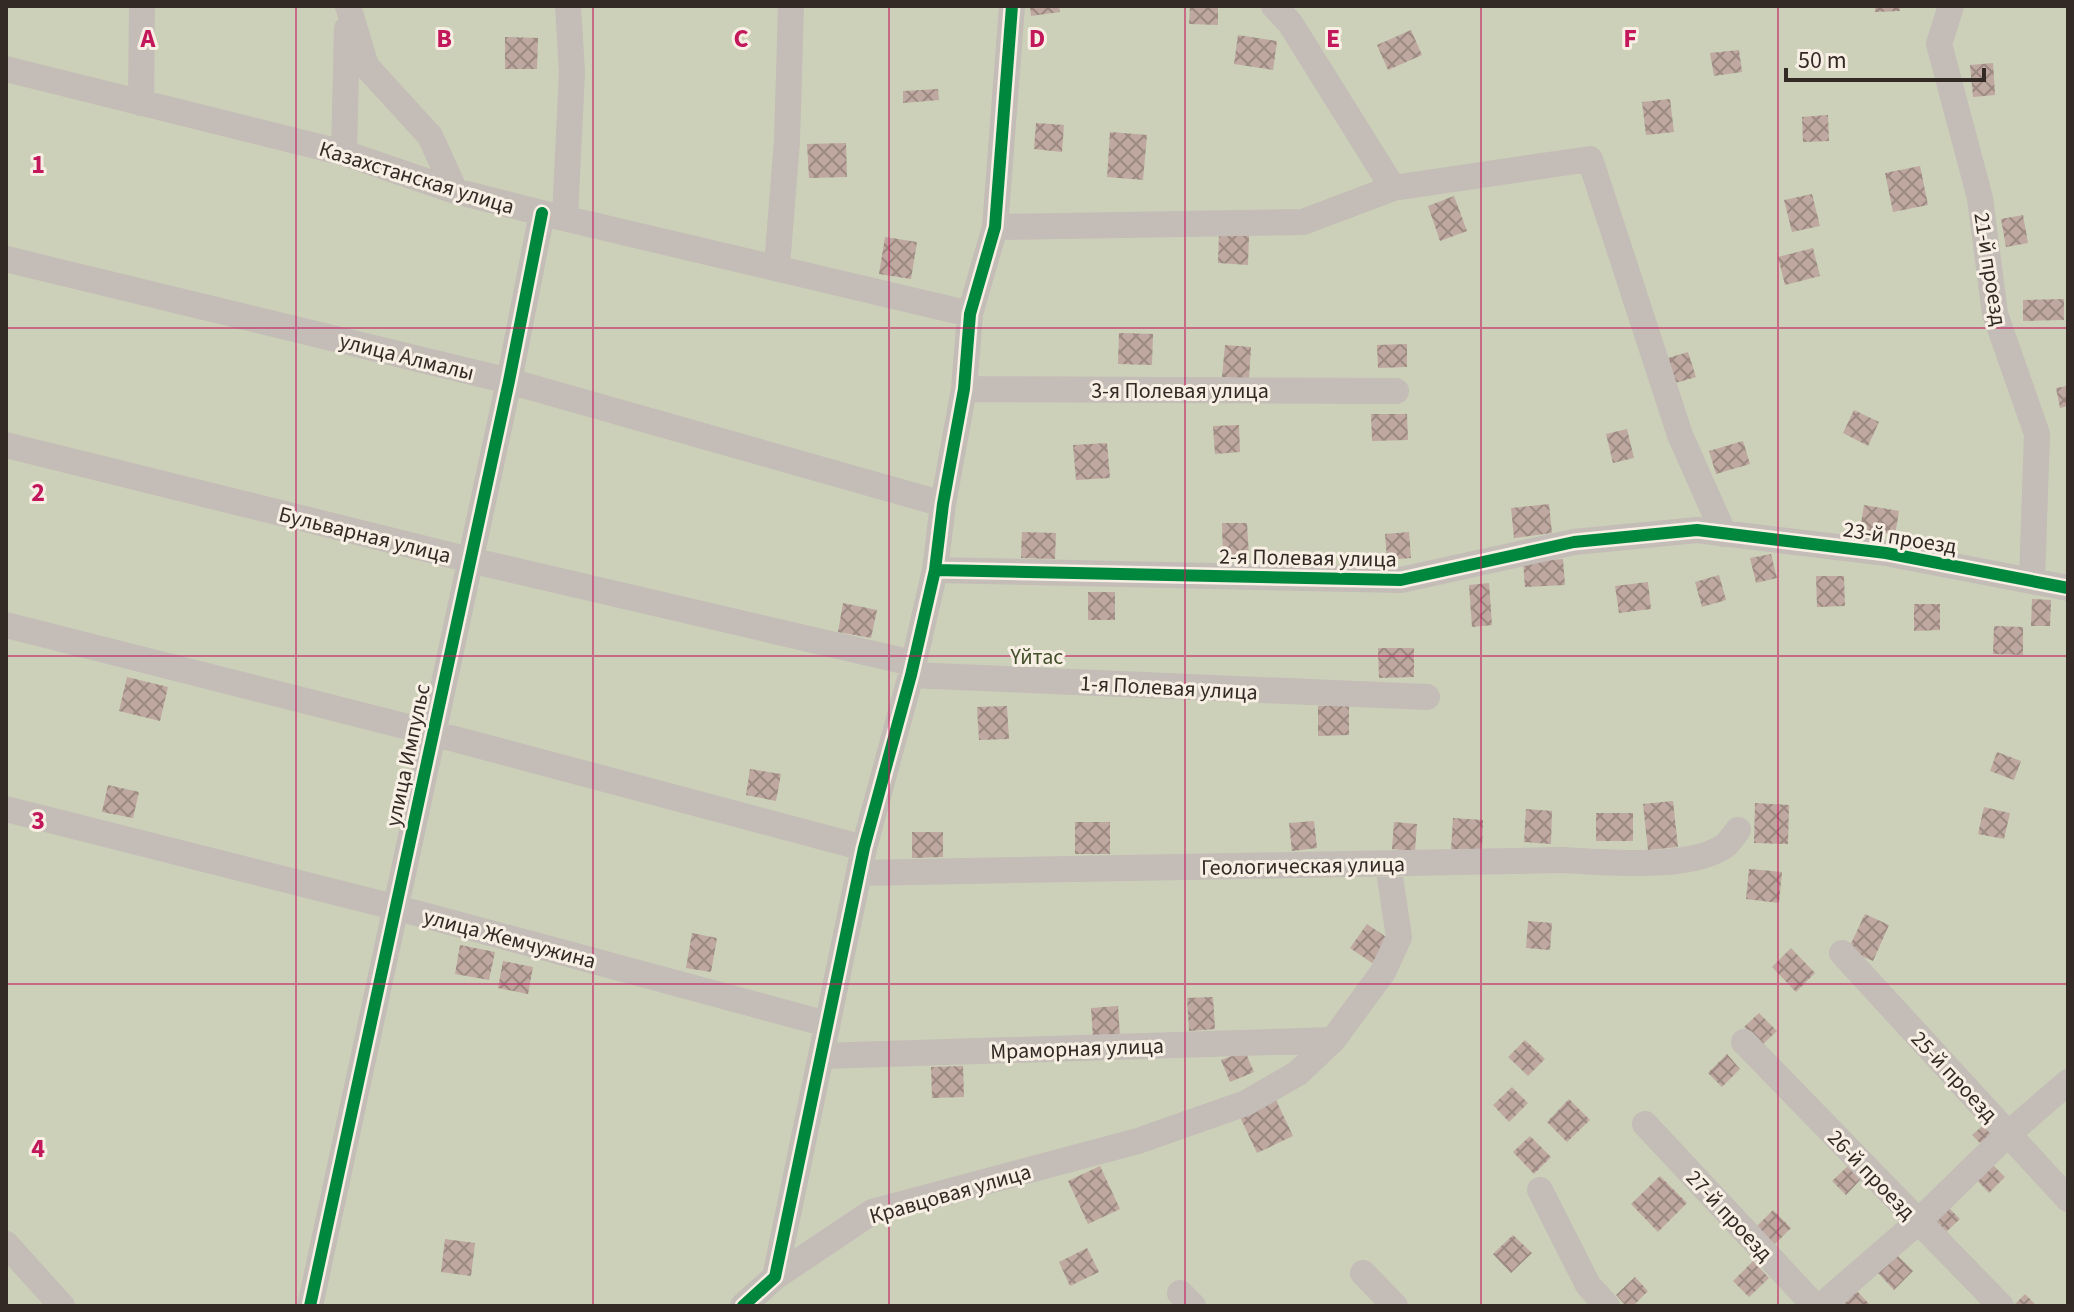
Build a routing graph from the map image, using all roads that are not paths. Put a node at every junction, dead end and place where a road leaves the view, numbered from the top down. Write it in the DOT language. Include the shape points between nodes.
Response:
graph roads {
  1 [pos="142,6"];
  2 [pos="348,6"];
  3 [pos="568,6"];
  4 [pos="791,6"];
  5 [pos="1012,6"];
  6 [pos="1274,6"];
  7 [pos="1951,6"];
  8 [pos="6,69"];
  9 [pos="141,103"];
  10 [pos="344,153"];
  11 [pos="1393,188"];
  12 [pos="455,191"];
  13 [pos="553,215"];
  14 [pos="995,227"];
  15 [pos="6,259"];
  16 [pos="777,266"];
  17 [pos="970,314"];
  18 [pos="509,381"];
  19 [pos="964,389"];
  20 [pos="1396,391"];
  21 [pos="6,445"];
  22 [pos="943,504"];
  23 [pos="1724,534"];
  24 [pos="470,560"];
  25 [pos="935,570"];
  26 [pos="2032,580"];
  27 [pos="2068,588"];
  28 [pos="6,625"];
  29 [pos="912,669"];
  30 [pos="1427,697"];
  31 [pos="432,733"];
  32 [pos="6,809"];
  33 [pos="1738,830"];
  34 [pos="861,860"];
  35 [pos="1388,864"];
  36 [pos="394,907"];
  37 [pos="1842,953"];
  38 [pos="827,1024"];
  39 [pos="1333,1040"];
  40 [pos="1744,1042"];
  41 [pos="821,1056"];
  42 [pos="2068,1082"];
  43 [pos="1645,1124"];
  44 [pos="2008,1134"];
  45 [pos="1540,1190"];
  46 [pos="2068,1199"];
  47 [pos="1919,1221"];
  48 [pos="6,1244"];
  49 [pos="1363,1273"];
  50 [pos="775,1277"];
  51 [pos="62,1306"];
  52 [pos="310,1306"];
  53 [pos="743,1306"];
  54 [pos="1395,1306"];
  55 [pos="1607,1306"];
  56 [pos="1818,1306"];
  57 [pos="2001,1306"];
  1 -- 9 [label="street"];
  2 -- 10 [label="street"];
  2 -- 12 [label="street" via="366,66 430,136"];
  3 -- 13 [label="street, улица Импульс" via="572,72"];
  4 -- 16 [label="street"];
  5 -- 14 [label="street"];
  6 -- 11 [label="street" via="1290,23"];
  7 -- 26 [label="street, 21-й проезд" via="1939,44 1980,198 1995,314 2037,434"];
  8 -- 9 [label="street, Казахстанская улица"];
  9 -- 10 [label="street, Казахстанская улица"];
  10 -- 12 [label="street, Казахстанская улица"];
  11 -- 14 [label="street" via="1303,222"];
  11 -- 23 [label="street" via="1590,159 1680,435"];
  12 -- 13 [label="street, Казахстанская улица"];
  13 -- 16 [label="street, Казахстанская улица"];
  13 -- 18 [label="street, улица Импульс"];
  14 -- 17 [label="street"];
  15 -- 18 [label="street, улица Алмалы"];
  16 -- 17 [label="street, Казахстанская улица"];
  17 -- 19 [label="street"];
  18 -- 22 [label="street, улица Алмалы"];
  18 -- 24 [label="street, улица Импульс"];
  19 -- 20 [label="street, 3-я Полевая улица"];
  19 -- 22 [label="street"];
  21 -- 24 [label="street, Бульварная улица"];
  22 -- 25 [label="street"];
  23 -- 25 [label="street, 2-я Полевая улица" via="1697,530 1574,542 1401,580"];
  23 -- 26 [label="street, 23-й проезд" via="1886,553"];
  24 -- 29 [label="street, Бульварная улица"];
  24 -- 31 [label="street, улица Импульс"];
  25 -- 29 [label="street"];
  26 -- 27 [label="street, 23-й проезд"];
  28 -- 31 [label="street, Геологическая улица"];
  29 -- 30 [label="street, 1-я Полевая улица"];
  29 -- 34 [label="street"];
  31 -- 34 [label="street, Геологическая улица"];
  31 -- 36 [label="street, улица Импульс"];
  32 -- 36 [label="street, улица Жемчужина"];
  33 -- 35 [label="street, Геологическая улица" via="1727,844 1706,855 1645,863"];
  34 -- 35 [label="street, Геологическая улица"];
  34 -- 38 [label="street"];
  35 -- 39 [label="street, Кравцовая улица" via="1399,937 1383,972"];
  36 -- 38 [label="street, улица Жемчужина"];
  36 -- 52 [label="street, улица Импульс"];
  37 -- 44 [label="street, 25-й проезд"];
  38 -- 41 [label="street"];
  39 -- 41 [label="street, Мраморная улица"];
  39 -- 50 [label="street, Кравцовая улица" via="1298,1073 1246,1103 1138,1141 872,1212"];
  40 -- 47 [label="street, 26-й проезд"];
  41 -- 50 [label="street"];
  42 -- 44 [label="street"];
  43 -- 56 [label="street, 27-й проезд"];
  44 -- 46 [label="street, 25-й проезд"];
  44 -- 47 [label="street"];
  45 -- 55 [label="street" via="1588,1285"];
  47 -- 56 [label="street"];
  47 -- 57 [label="street, 26-й проезд"];
  48 -- 51 [label="street"];
  49 -- 54 [label="street"];
  50 -- 53 [label="street, Кравцовая улица"];
}
